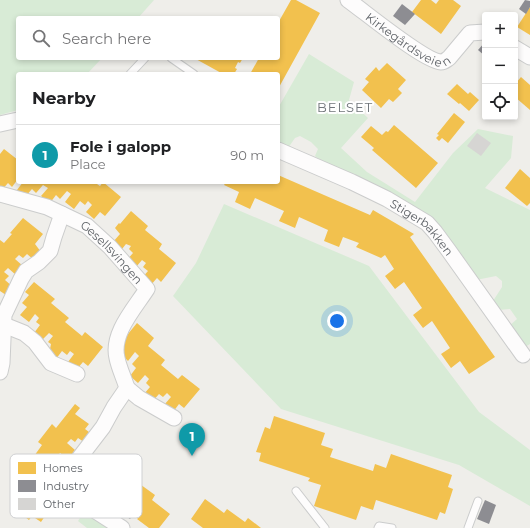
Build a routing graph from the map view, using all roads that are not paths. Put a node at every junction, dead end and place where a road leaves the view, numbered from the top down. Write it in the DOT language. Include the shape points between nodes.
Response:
graph roads {
  1 [pos="348,0"];
  2 [pos="482,32"];
  3 [pos="518,50"];
  4 [pos="530,57"];
  5 [pos="142,60"];
  6 [pos="174,60"];
  7 [pos="132,72"];
  8 [pos="191,72"];
  9 [pos="16,120"];
  10 [pos="0,124"];
  11 [pos="280,151"];
  12 [pos="0,194"];
  13 [pos="62,214"];
  14 [pos="4,325"];
  15 [pos="523,355"];
  16 [pos="0,372"];
  17 [pos="77,374"];
  18 [pos="127,388"];
  19 [pos="174,418"];
  20 [pos="82,454"];
  21 [pos="296,491"];
  22 [pos="478,501"];
  23 [pos="106,518"];
  24 [pos="122,528"];
  25 [pos="325,528"];
  26 [pos="378,528"];
  27 [pos="392,528"];
  28 [pos="468,528"];
  1 -- 2 [label="street, Kirkegårdsveien" via="419,53 440,62 446,61 470,33"];
  3 -- 4 [label="street"];
  5 -- 7 [label="lane"];
  6 -- 8 [label="lane"];
  9 -- 10 [label="street"];
  11 -- 15 [label="street, Stigerbakken" via="387,199 427,223"];
  12 -- 13 [label="street, Gesellsvingen" via="38,204"];
  13 -- 14 [label="street" via="50,252 21,279 4,315"];
  13 -- 18 [label="street, Gesellsvingen" via="87,226 110,247 147,289 118,335 117,358"];
  14 -- 16 [label="street"];
  14 -- 17 [label="street" via="24,333 35,342 51,363"];
  18 -- 19 [label="street"];
  18 -- 20 [label="street"];
  21 -- 25 [label="lane"];
  22 -- 28 [label="lane"];
  23 -- 24 [label="street"];
  26 -- 27 [label="lane"];
}
